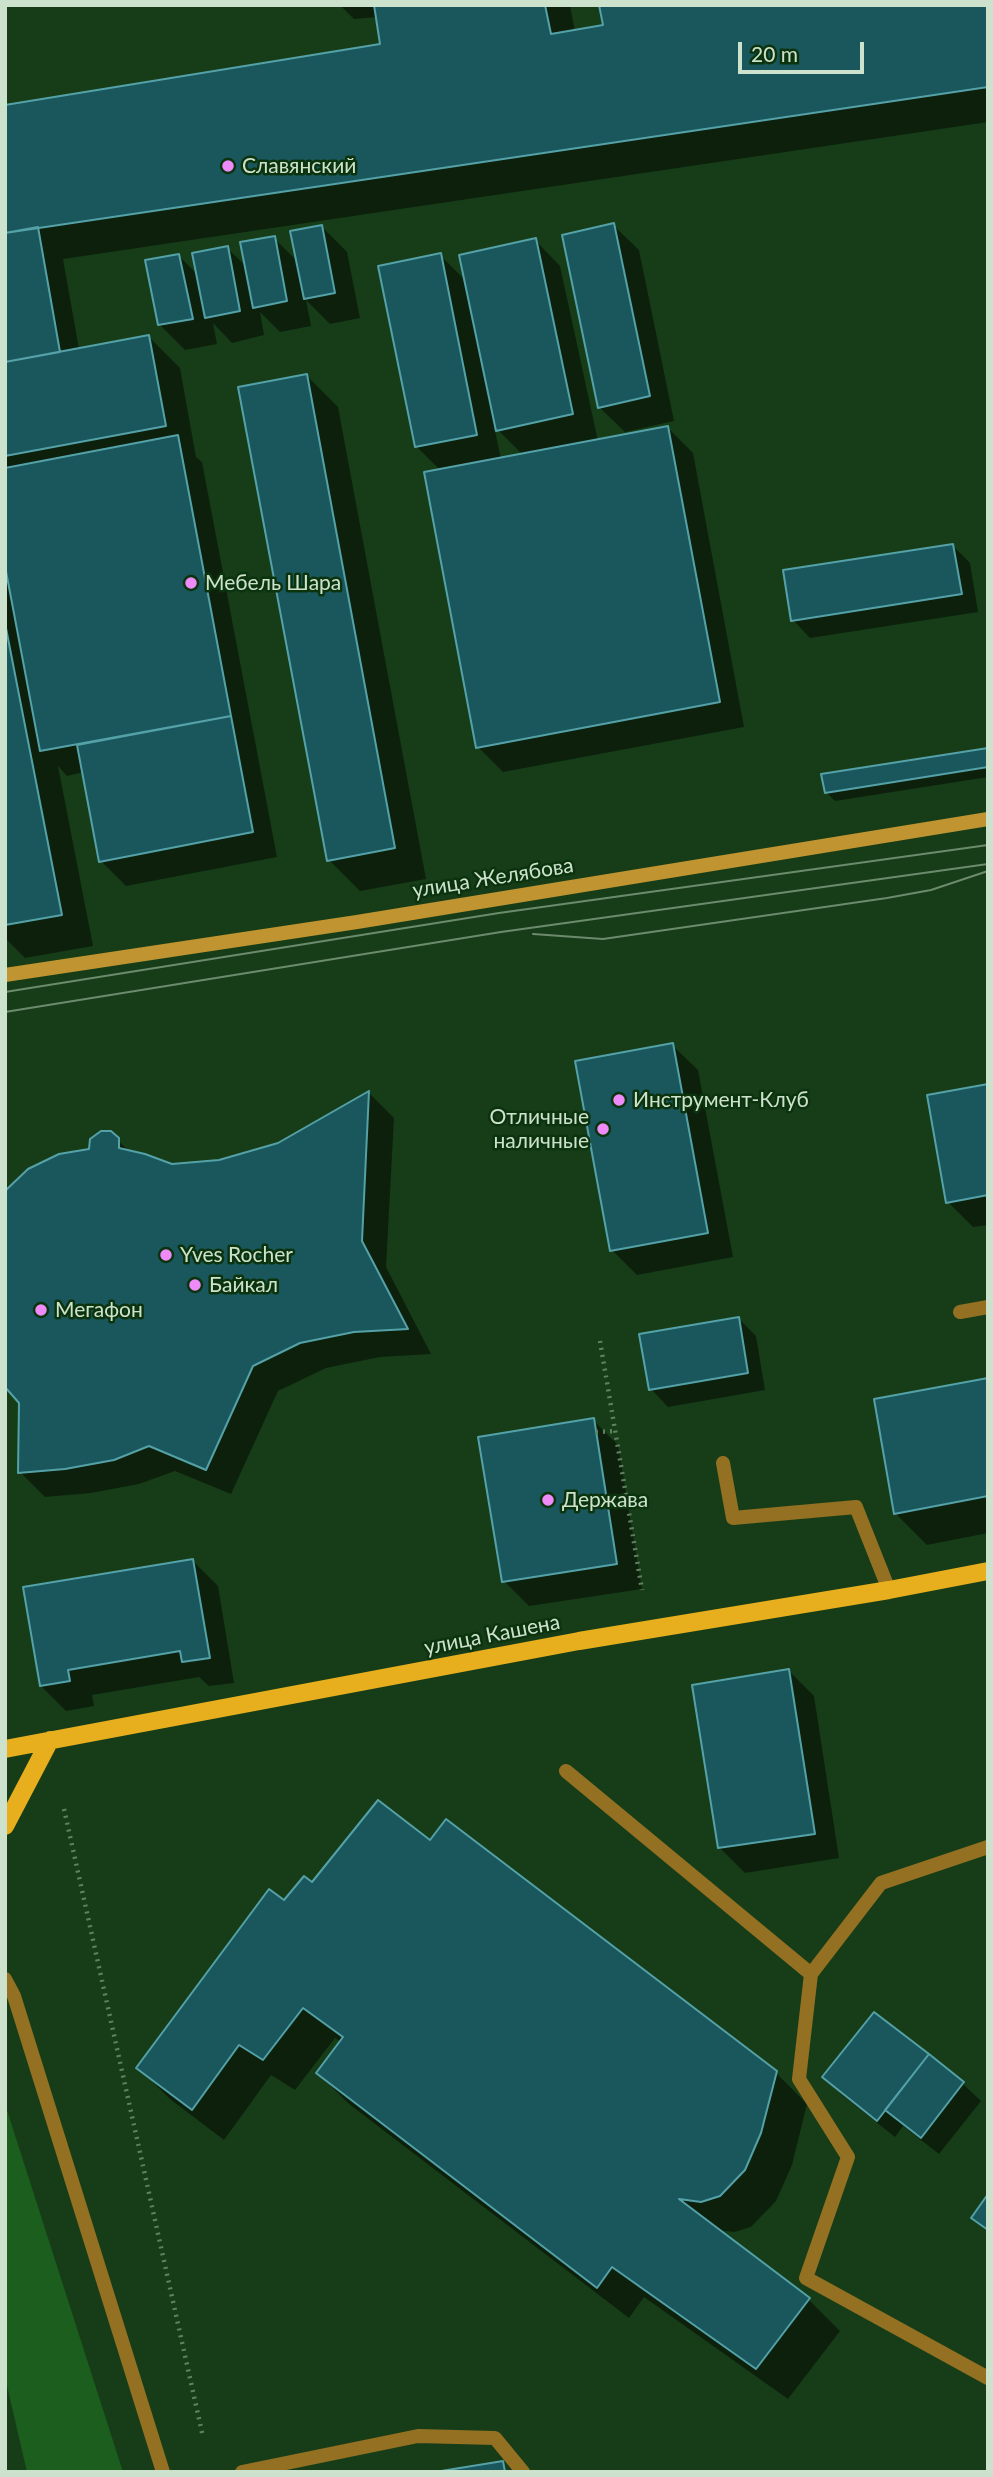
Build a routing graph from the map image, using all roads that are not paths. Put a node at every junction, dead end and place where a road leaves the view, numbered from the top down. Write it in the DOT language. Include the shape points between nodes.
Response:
graph roads {
  1 [pos="988,819"];
  2 [pos="5,975"];
  3 [pos="988,1307"];
  4 [pos="960,1312"];
  5 [pos="723,1463"];
  6 [pos="988,1571"];
  7 [pos="889,1590"];
  8 [pos="50,1740"];
  9 [pos="5,1749"];
  10 [pos="566,1771"];
  11 [pos="5,1826"];
  12 [pos="988,1847"];
  13 [pos="811,1975"];
  14 [pos="5,1979"];
  15 [pos="988,2378"];
  16 [pos="163,2472"];
  17 [pos="242,2472"];
  18 [pos="523,2472"];
  1 -- 2 [label="street, улица Желябова"];
  3 -- 4 [label="lane"];
  5 -- 7 [label="lane" via="733,1518 856,1507"];
  6 -- 7 [label="main road, улица Кашена"];
  7 -- 8 [label="main road, улица Кашена" via="565,1644"];
  8 -- 9 [label="main road, улица Кашена"];
  8 -- 11 [label="main road"];
  10 -- 13 [label="lane"];
  12 -- 13 [label="lane" via="881,1883"];
  13 -- 15 [label="lane" via="799,2080 848,2157 806,2278"];
  14 -- 16 [label="lane"];
  17 -- 18 [label="lane" via="418,2436 495,2438"];
}
